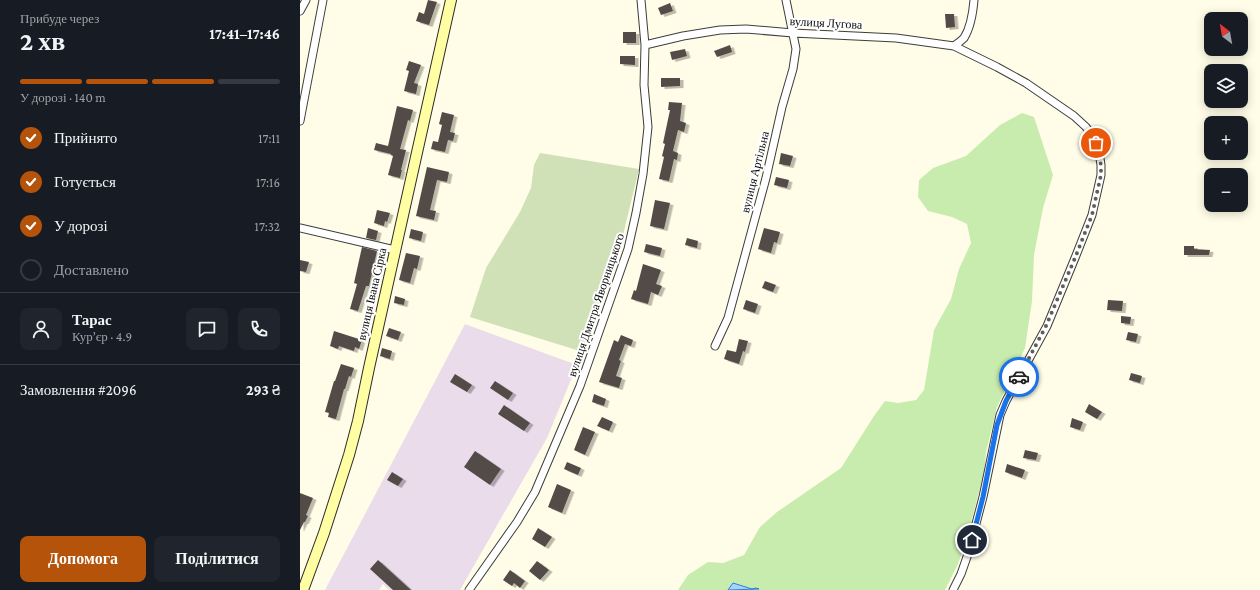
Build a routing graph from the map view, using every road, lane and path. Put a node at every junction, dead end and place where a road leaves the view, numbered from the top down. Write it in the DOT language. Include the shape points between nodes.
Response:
graph roads {
  1 [pos="306,0"];
  2 [pos="323,0"];
  3 [pos="451,0"];
  4 [pos="641,0"];
  5 [pos="786,0"];
  6 [pos="974,0"];
  7 [pos="300,11"];
  8 [pos="793,33"];
  9 [pos="645,45"];
  10 [pos="954,46"];
  11 [pos="300,121"];
  12 [pos="300,228"];
  13 [pos="395,250"];
  14 [pos="715,346"];
  15 [pos="302,590"];
  16 [pos="469,590"];
  17 [pos="953,590"];
  1 -- 7 [label="street"];
  2 -- 11 [label="street"];
  3 -- 13 [label="street, вулиця Івана Сірка"];
  4 -- 9 [label="street, вулиця Дмитра Яворницького"];
  5 -- 8 [label="street, вулиця Артільна"];
  6 -- 10 [label="street" via="973,15 967,29 963,38"];
  8 -- 9 [label="street, вулиця Лугова" via="746,29 720,30"];
  8 -- 10 [label="street, вулиця Лугова" via="896,38"];
  8 -- 14 [label="street, вулиця Артільна" via="796,49 793,69 766,178 728,318"];
  9 -- 16 [label="street, вулиця Дмитра Яворницького" via="644,85 648,127 643,174 628,249 580,386 535,492"];
  10 -- 17 [label="street, вулиця Лугова" via="1026,83 1074,116 1086,127 1096,143 1101,175 1092,215 1075,258 1046,326 1000,414 968,554"];
  12 -- 13 [label="street"];
  13 -- 15 [label="street, вулиця Івана Сірка" via="349,455"];
}
